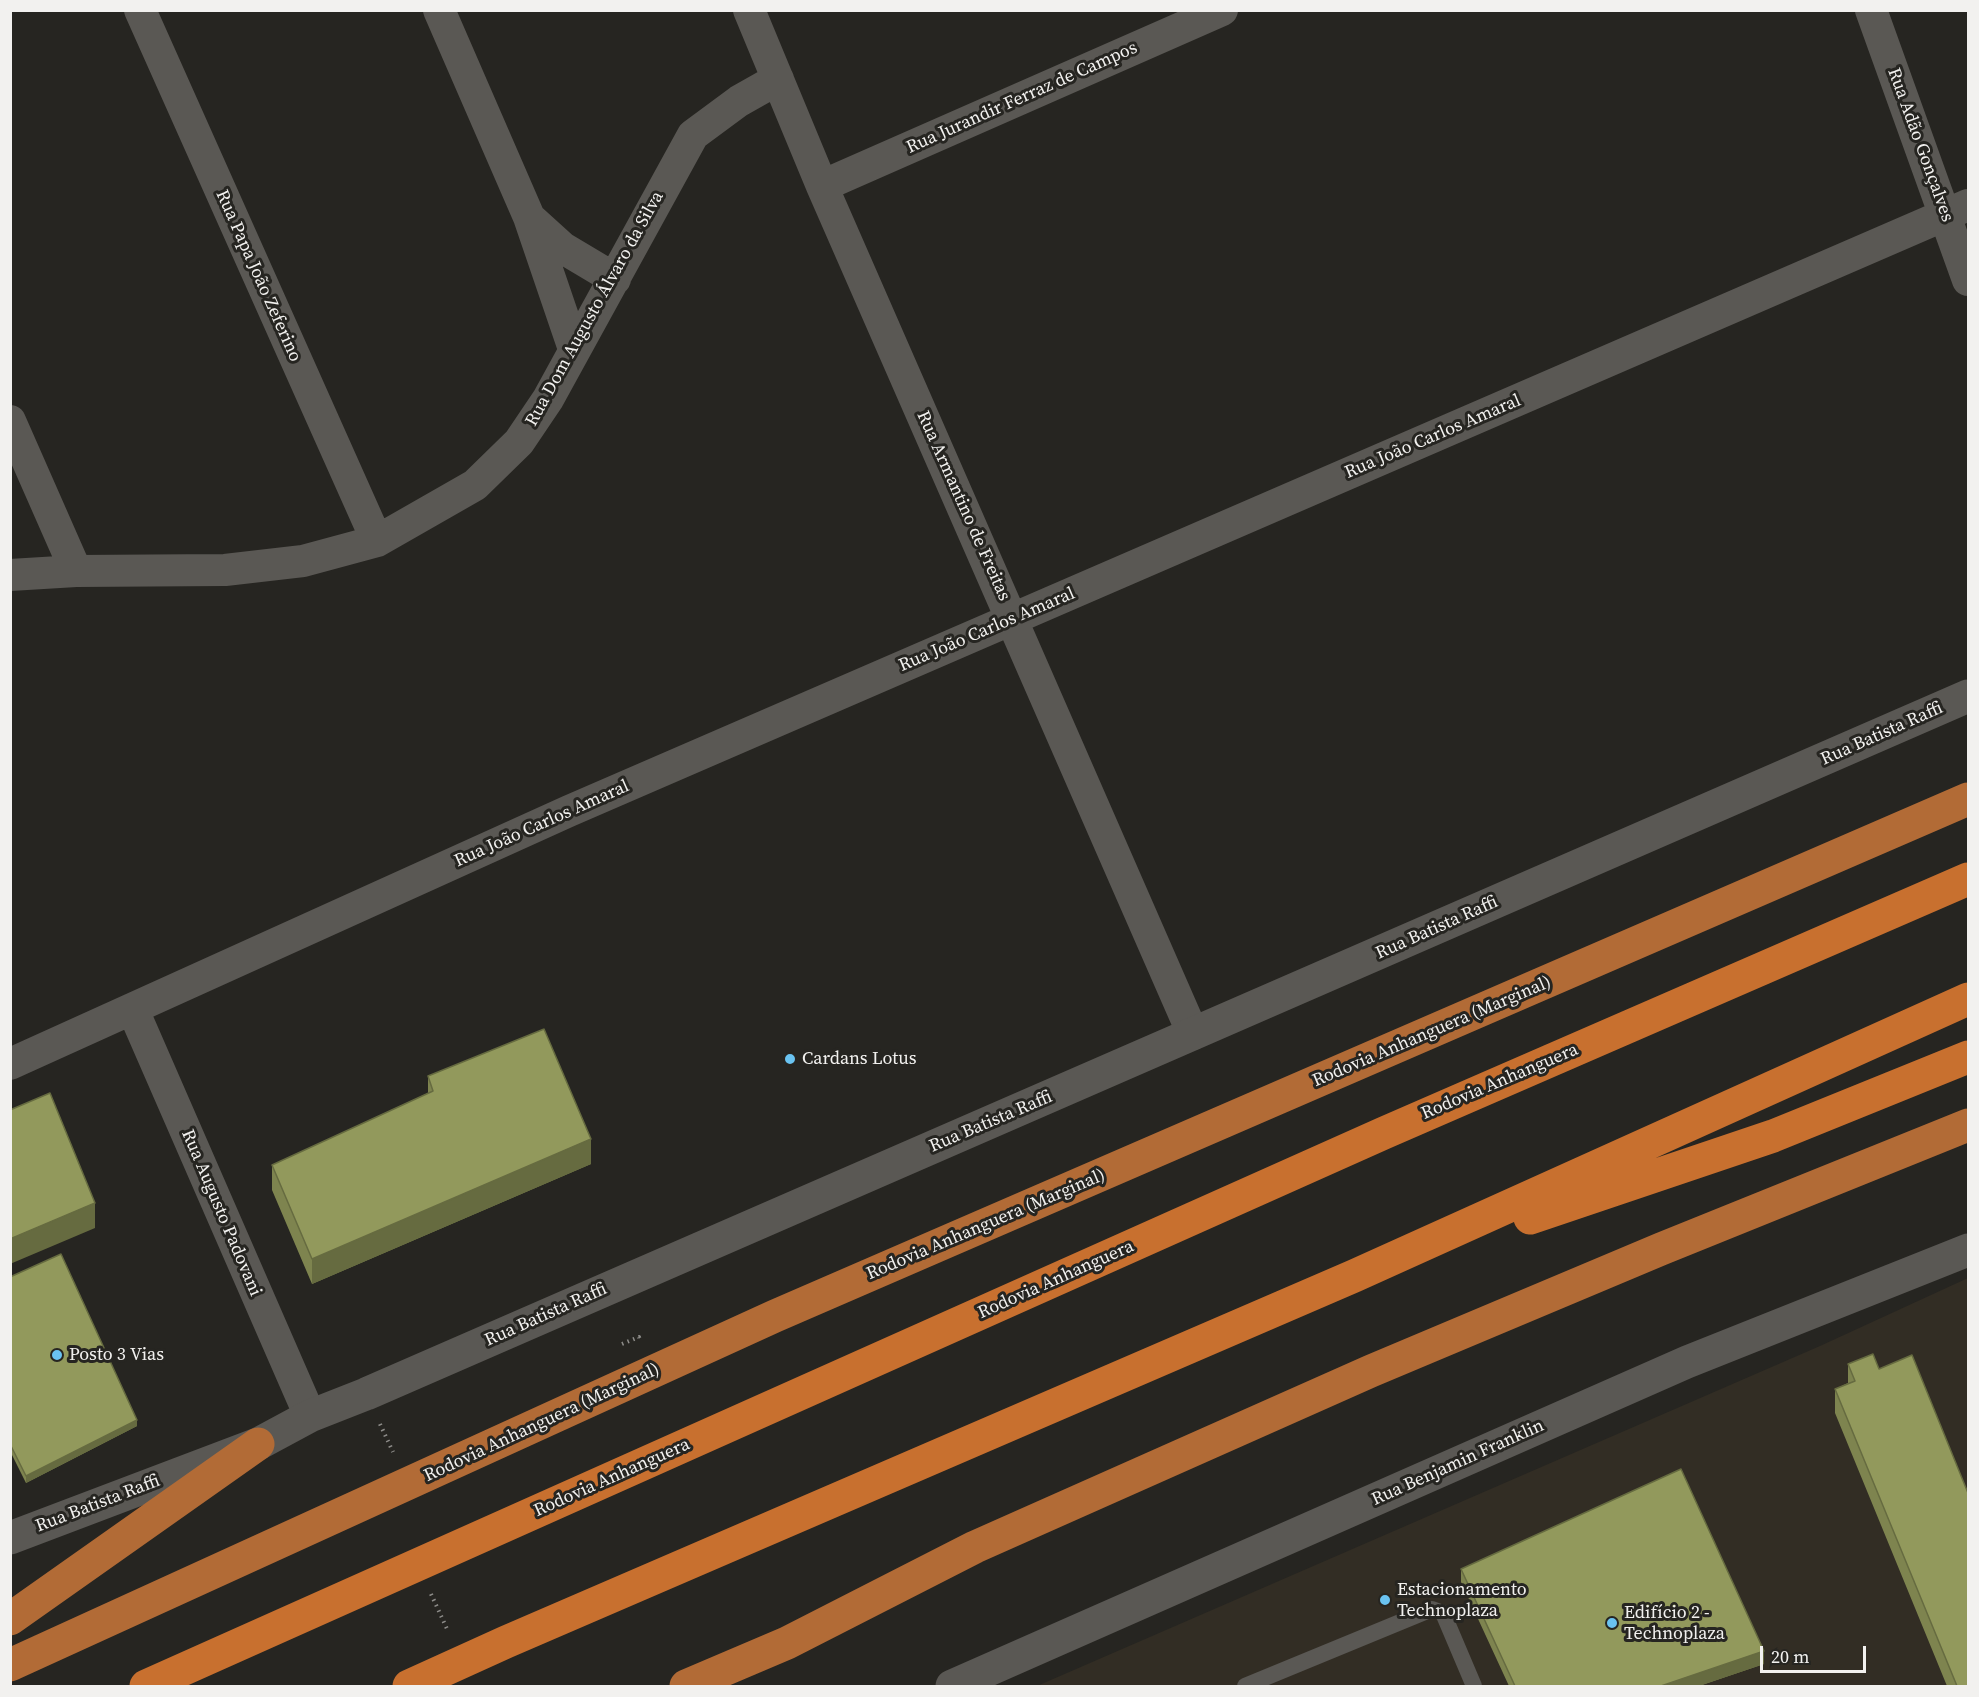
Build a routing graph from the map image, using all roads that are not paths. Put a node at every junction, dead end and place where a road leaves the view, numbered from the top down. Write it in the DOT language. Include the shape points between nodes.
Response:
graph roads {
  1 [pos="140,10"];
  2 [pos="439,10"];
  3 [pos="749,10"];
  4 [pos="1222,10"];
  5 [pos="1870,10"];
  6 [pos="778,79"];
  7 [pos="822,186"];
  8 [pos="1957,210"];
  9 [pos="529,217"];
  10 [pos="615,279"];
  11 [pos="1968,280"];
  12 [pos="574,349"];
  13 [pos="10,421"];
  14 [pos="377,541"];
  15 [pos="76,571"];
  16 [pos="10,575"];
  17 [pos="1013,619"];
  18 [pos="1968,696"];
  19 [pos="1968,799"];
  20 [pos="1968,879"];
  21 [pos="1968,999"];
  22 [pos="133,1010"];
  23 [pos="1193,1034"];
  24 [pos="1968,1057"];
  25 [pos="10,1064"];
  26 [pos="1968,1125"];
  27 [pos="1966,1256"];
  28 [pos="1354,1276"];
  29 [pos="310,1416"];
  30 [pos="258,1444"];
  31 [pos="10,1538"];
  32 [pos="10,1619"];
  33 [pos="787,1642"];
  34 [pos="10,1665"];
  35 [pos="146,1686"];
  36 [pos="409,1686"];
  37 [pos="686,1686"];
  38 [pos="725,1686"];
  39 [pos="952,1686"];
  40 [pos="1245,1686"];
  41 [pos="1474,1686"];
  1 -- 14 [label="street, Rua Papa João Zeferino"];
  2 -- 9 [label="street"];
  3 -- 6 [label="street, Rua Armantino de Freitas"];
  4 -- 7 [label="street, Rua Jurandir Ferraz de Campos"];
  5 -- 8 [label="street, Rua Adão Gonçalves"];
  6 -- 7 [label="street, Rua Armantino de Freitas"];
  6 -- 10 [label="street, Rua Dom Augusto Álvaro da Silva" via="739,101 693,135"];
  7 -- 17 [label="street, Rua Armantino de Freitas"];
  8 -- 11 [label="street, Rua Adão Gonçalves"];
  8 -- 17 [label="street, Rua João Carlos Amaral"];
  9 -- 10 [label="street" via="563,248"];
  9 -- 12 [label="street"];
  10 -- 12 [label="street, Rua Dom Augusto Álvaro da Silva"];
  12 -- 14 [label="street, Rua Dom Augusto Álvaro da Silva" via="548,399 519,442 475,485"];
  13 -- 15 [label="street"];
  14 -- 15 [label="street, Rua Dom Augusto Álvaro da Silva" via="303,561 225,570"];
  15 -- 16 [label="street, Rua Dom Augusto Álvaro da Silva"];
  17 -- 22 [label="street, Rua João Carlos Amaral" via="569,811"];
  17 -- 23 [label="street, Rua Armantino de Freitas"];
  18 -- 23 [label="street, Rua Batista Raffi"];
  19 -- 34 [label="highway, Rodovia Anhanguera (Marginal)" via="775,1316"];
  20 -- 35 [label="highway, Rodovia Anhanguera" via="1384,1133"];
  21 -- 28 [label="highway"];
  22 -- 25 [label="street, Rua João Carlos Amaral"];
  22 -- 29 [label="street, Rua Augusto Padovani"];
  23 -- 29 [label="street, Rua Batista Raffi"];
  24 -- 28 [label="highway" via="1773,1136"];
  26 -- 33 [label="highway" via="1361,1376 975,1547"];
  27 -- 39 [label="street, Rua Benjamin Franklin" via="1687,1362"];
  28 -- 36 [label="highway"];
  29 -- 30 [label="street, Rua Batista Raffi"];
  30 -- 31 [label="street, Rua Batista Raffi"];
  30 -- 32 [label="highway"];
  33 -- 37 [label="highway"];
  33 -- 38 [label="lane"];
  40 -- 41 [label="lane" via="1432,1609 1443,1613"];
}
